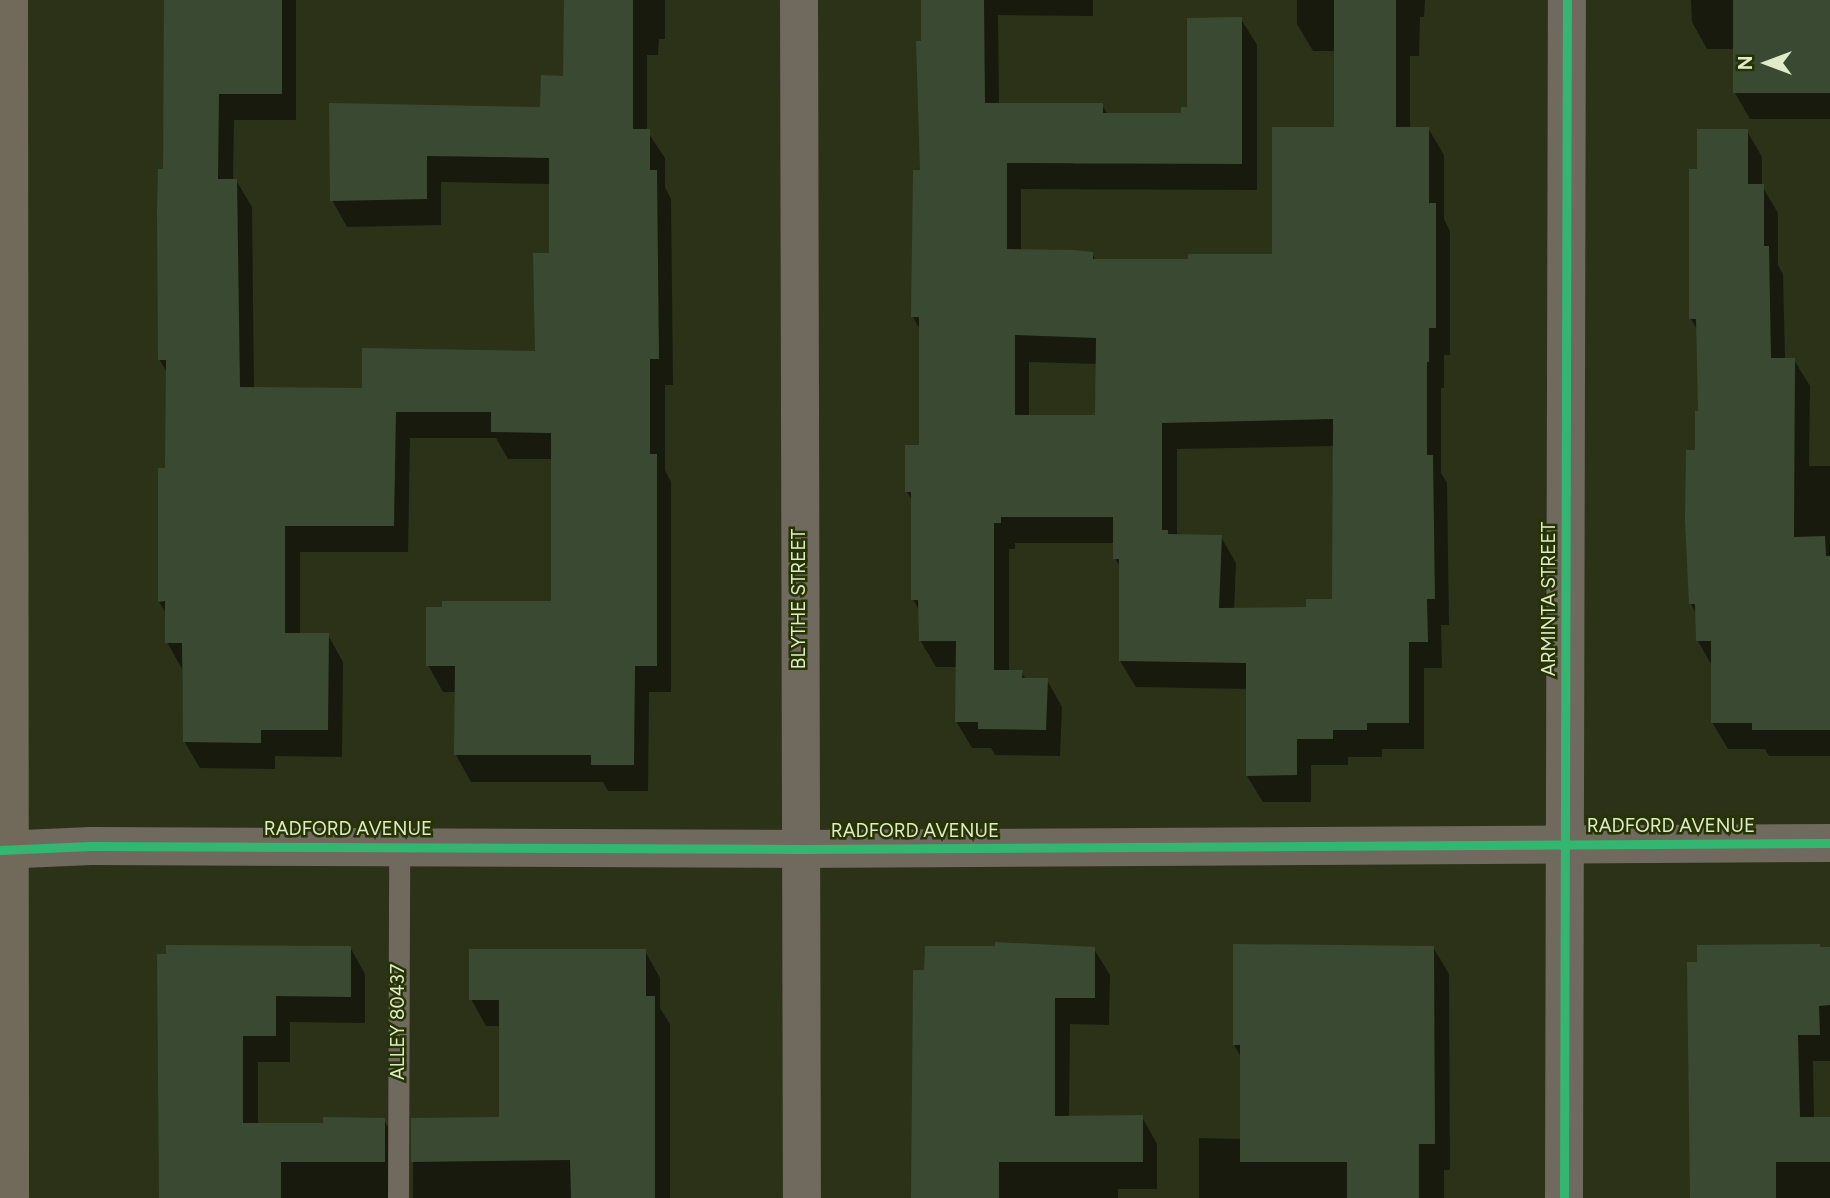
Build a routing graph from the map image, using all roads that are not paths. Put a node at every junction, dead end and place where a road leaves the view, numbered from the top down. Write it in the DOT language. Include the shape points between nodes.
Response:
graph roads {
  1 [pos="9,0"];
  2 [pos="799,0"];
  3 [pos="1567,0"];
  4 [pos="4,85"];
  5 [pos="1830,843"];
  6 [pos="1567,844"];
  7 [pos="399,846"];
  8 [pos="799,849"];
  9 [pos="5,850"];
  10 [pos="10,1198"];
  11 [pos="398,1198"];
  12 [pos="802,1198"];
  13 [pos="1564,1198"];
  1 -- 4 [label="main road"];
  2 -- 8 [label="street, BLYTHE STREET"];
  3 -- 6 [label="street, ARMINTA STREET"];
  4 -- 9 [label="main road"];
  5 -- 6 [label="street, RADFORD AVENUE"];
  6 -- 8 [label="street, RADFORD AVENUE"];
  6 -- 13 [label="street, ARMINTA STREET"];
  7 -- 8 [label="street, RADFORD AVENUE"];
  7 -- 9 [label="street, RADFORD AVENUE"];
  7 -- 11 [label="lane, ALLEY 80437"];
  8 -- 12 [label="street, BLYTHE STREET"];
  9 -- 10 [label="main road"];
}
